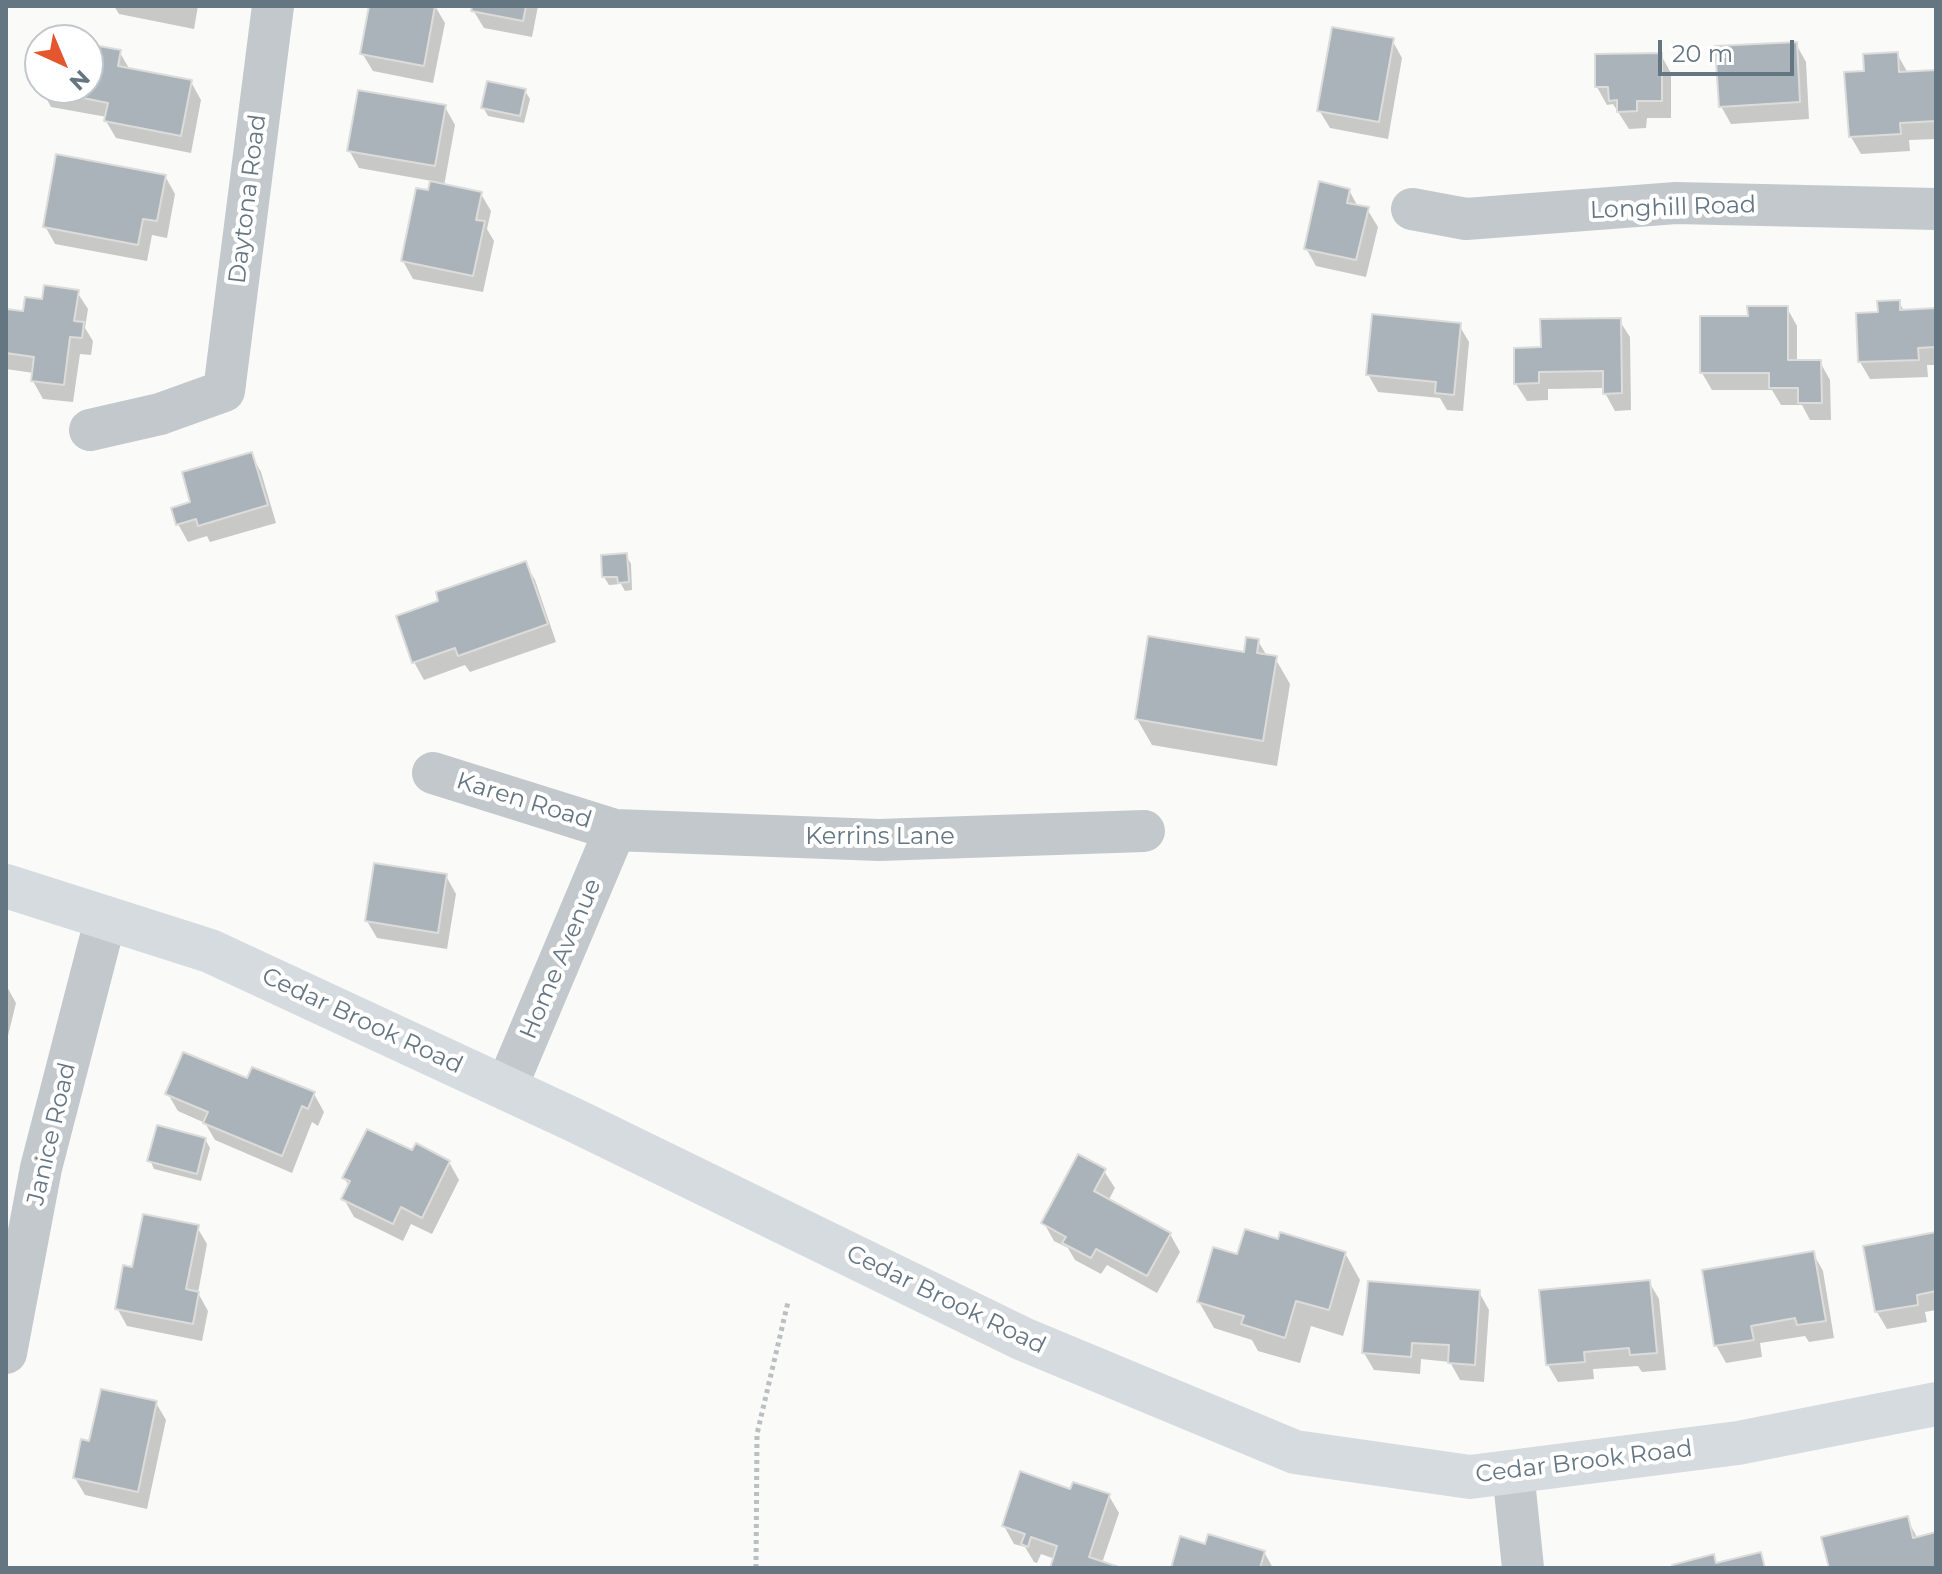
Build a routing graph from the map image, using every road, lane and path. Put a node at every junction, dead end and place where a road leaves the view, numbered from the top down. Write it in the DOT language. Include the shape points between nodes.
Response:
graph roads {
  1 [pos="273,6"];
  2 [pos="1412,209"];
  3 [pos="1936,209"];
  4 [pos="90,430"];
  5 [pos="433,773"];
  6 [pos="615,830"];
  7 [pos="1144,831"];
  8 [pos="6,886"];
  9 [pos="106,917"];
  10 [pos="506,1088"];
  11 [pos="788,1302"];
  12 [pos="6,1353"];
  13 [pos="1936,1404"];
  14 [pos="1513,1471"];
  15 [pos="756,1568"];
  16 [pos="1523,1568"];
  1 -- 4 [label="street, Daytona Road" via="224,391 160,414"];
  2 -- 3 [label="street, Longhill Road" via="1466,219 1676,203"];
  5 -- 6 [label="street, Karen Road"];
  6 -- 7 [label="street, Kerrins Lane" via="879,840"];
  6 -- 10 [label="street, Home Avenue"];
  8 -- 9 [label="street, Cedar Brook Road"];
  9 -- 10 [label="street, Cedar Brook Road" via="210,951"];
  9 -- 12 [label="street, Janice Road" via="41,1168"];
  10 -- 14 [label="street, Cedar Brook Road" via="1023,1339 1295,1452 1470,1477"];
  11 -- 15 [label="path" via="757,1434"];
  13 -- 14 [label="street, Cedar Brook Road" via="1738,1443"];
  14 -- 16 [label="street"];
}
